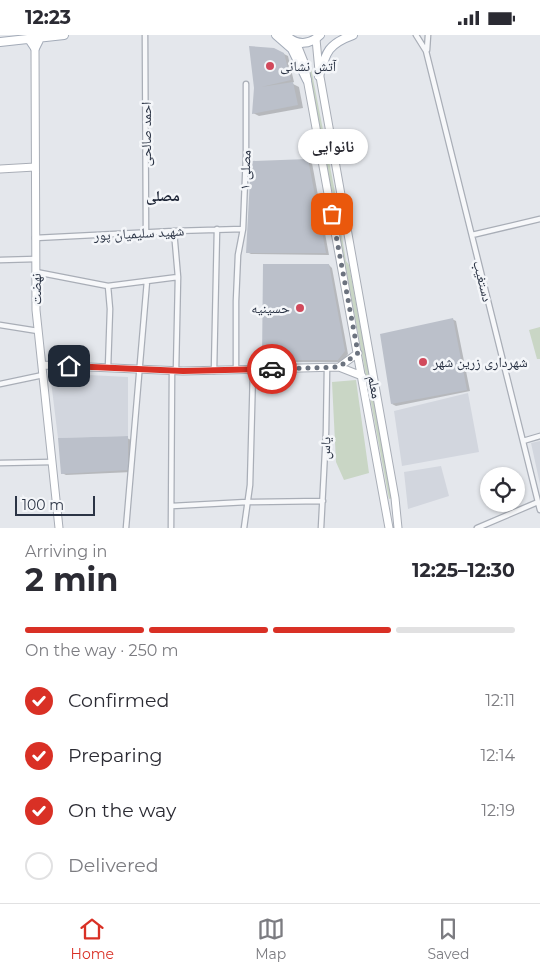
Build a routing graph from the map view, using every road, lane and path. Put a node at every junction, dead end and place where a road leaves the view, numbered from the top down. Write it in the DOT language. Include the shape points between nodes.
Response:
graph roads {
  1 [pos="64,35"];
  2 [pos="145,35"];
  3 [pos="276,35"];
  4 [pos="286,35"];
  5 [pos="353,35"];
  6 [pos="416,35"];
  7 [pos="428,35"];
  8 [pos="318,37"];
  9 [pos="40,38"];
  10 [pos="29,39"];
  11 [pos="0,42"];
  12 [pos="296,42"];
  13 [pos="35,48"];
  14 [pos="426,51"];
  15 [pos="304,62"];
  16 [pos="318,62"];
  17 [pos="320,76"];
  18 [pos="307,80"];
  19 [pos="246,84"];
  20 [pos="35,167"];
  21 [pos="0,169"];
  22 [pos="540,219"];
  23 [pos="346,227"];
  24 [pos="217,229"];
  25 [pos="243,229"];
  26 [pos="335,229"];
  27 [pos="174,231"];
  28 [pos="146,233"];
  29 [pos="472,235"];
  30 [pos="36,238"];
  31 [pos="36,259"];
  32 [pos="0,260"];
  33 [pos="36,272"];
  34 [pos="178,277"];
  35 [pos="147,281"];
  36 [pos="108,286"];
  37 [pos="0,325"];
  38 [pos="38,331"];
  39 [pos="358,353"];
  40 [pos="42,365"];
  41 [pos="339,367"];
  42 [pos="327,368"];
  43 [pos="108,369"];
  44 [pos="141,369"];
  45 [pos="236,370"];
  46 [pos="253,370"];
  47 [pos="174,371"];
  48 [pos="214,371"];
  49 [pos="43,375"];
  50 [pos="362,376"];
  51 [pos="0,384"];
  52 [pos="540,437"];
  53 [pos="523,441"];
  54 [pos="52,462"];
  55 [pos="0,463"];
  56 [pos="323,501"];
  57 [pos="248,502"];
  58 [pos="396,502"];
  59 [pos="538,502"];
  60 [pos="386,503"];
  61 [pos="172,506"];
  62 [pos="540,510"];
  63 [pos="59,528"];
  64 [pos="126,528"];
  65 [pos="172,528"];
  66 [pos="244,528"];
  67 [pos="321,528"];
  68 [pos="389,528"];
  69 [pos="398,528"];
  70 [pos="477,528"];
  1 -- 9 [label="main road"];
  2 -- 28 [label="street, احمد صالحی"];
  3 -- 18 [label="main road" via="292,49"];
  4 -- 12 [label="main road"];
  5 -- 17 [label="main road" via="330,46"];
  6 -- 14 [label="street"];
  7 -- 14 [label="street"];
  8 -- 12 [label="main road" via="310,42"];
  8 -- 16 [label="main road, معلم"];
  9 -- 10 [label="main road"];
  9 -- 13 [label="main road"];
  10 -- 11 [label="main road"];
  10 -- 13 [label="main road"];
  12 -- 15 [label="main road, معلم"];
  13 -- 20 [label="main road, نهضت"];
  14 -- 29 [label="street, دستغیب"];
  15 -- 16 [label="main road" via="311,58"];
  15 -- 18 [label="main road, معلم"];
  16 -- 17 [label="main road, معلم"];
  17 -- 23 [label="main road, معلم"];
  18 -- 26 [label="main road, معلم"];
  19 -- 25 [label="street, مصلی ۱"];
  20 -- 21 [label="main road"];
  20 -- 30 [label="main road, نهضت"];
  22 -- 29 [label="street"];
  23 -- 26 [label="main road"];
  23 -- 58 [label="main road, معلم"];
  24 -- 25 [label="street, شهید سلیمیان پور"];
  24 -- 27 [label="street, شهید سلیمیان پور"];
  24 -- 48 [label="street"];
  25 -- 45 [label="street, مصلی ۱" via="238,255"];
  26 -- 39 [label="main road, معلم"];
  27 -- 28 [label="street, شهید سلیمیان پور"];
  27 -- 34 [label="street"];
  28 -- 30 [label="street, شهید سلیمیان پور"];
  29 -- 53 [label="street, دستغیب"];
  30 -- 31 [label="main road, نهضت"];
  31 -- 32 [label="street"];
  31 -- 33 [label="main road, نهضت"];
  33 -- 36 [label="street"];
  33 -- 38 [label="main road, نهضت"];
  34 -- 35 [label="street"];
  34 -- 47 [label="street"];
  35 -- 36 [label="street"];
  35 -- 44 [label="street"];
  36 -- 43 [label="street"];
  37 -- 38 [label="street"];
  38 -- 40 [label="main road, نهضت"];
  39 -- 41 [label="main road"];
  39 -- 50 [label="main road, معلم"];
  40 -- 43 [label="main road"];
  40 -- 49 [label="main road, نهضت"];
  41 -- 42 [label="main road"];
  41 -- 50 [label="main road"];
  42 -- 46 [label="main road"];
  42 -- 56 [label="street, یاس"];
  43 -- 44 [label="main road"];
  44 -- 47 [label="main road"];
  44 -- 64 [label="street"];
  45 -- 46 [label="main road"];
  45 -- 48 [label="main road"];
  46 -- 57 [label="street"];
  47 -- 48 [label="main road"];
  47 -- 61 [label="street"];
  49 -- 51 [label="street"];
  49 -- 54 [label="main road, نهضت"];
  50 -- 60 [label="main road, معلم"];
  52 -- 53 [label="street"];
  53 -- 59 [label="street, دستغیب"];
  54 -- 55 [label="street"];
  54 -- 63 [label="main road, نهضت"];
  56 -- 57 [label="street"];
  56 -- 67 [label="street, یاس"];
  57 -- 61 [label="street"];
  57 -- 66 [label="street"];
  58 -- 60 [label="main road"];
  58 -- 69 [label="main road, معلم"];
  59 -- 62 [label="street, دستغیب"];
  59 -- 70 [label="street"];
  60 -- 68 [label="main road, معلم"];
  61 -- 65 [label="street"];
}
